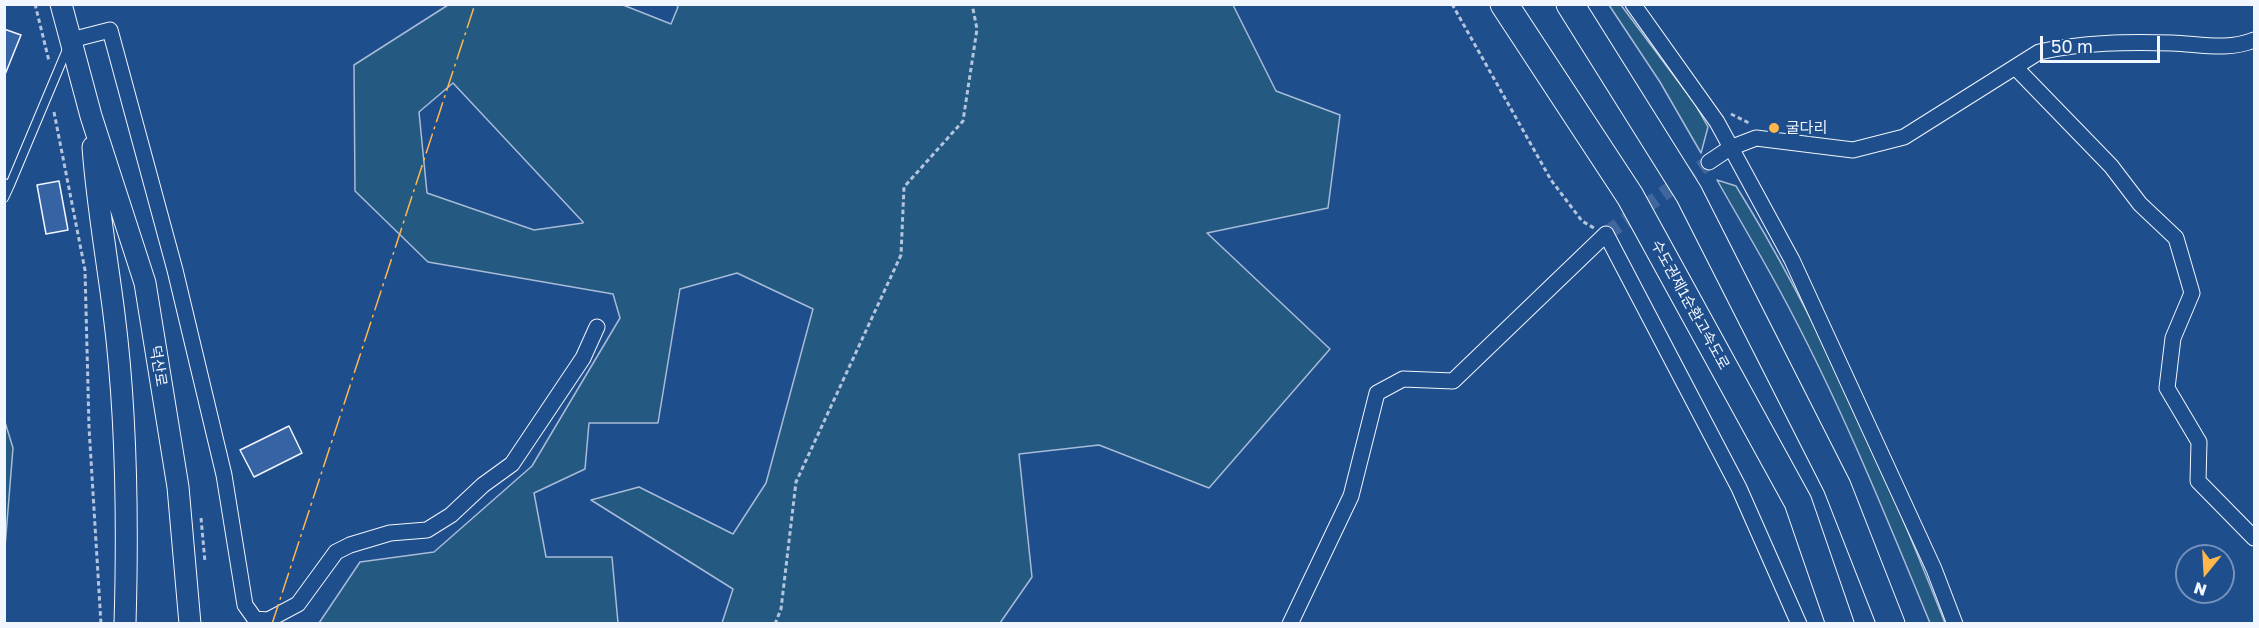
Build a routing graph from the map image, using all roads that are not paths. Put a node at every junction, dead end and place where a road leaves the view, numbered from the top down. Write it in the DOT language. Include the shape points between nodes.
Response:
graph roads {
  1 [pos="61,4"];
  2 [pos="1504,4"];
  3 [pos="1570,4"];
  4 [pos="1633,4"];
  5 [pos="71,40"];
  6 [pos="2254,40"];
  7 [pos="2016,68"];
  8 [pos="91,116"];
  9 [pos="1730,148"];
  10 [pos="1709,162"];
  11 [pos="7,184"];
  12 [pos="4,198"];
  13 [pos="597,327"];
  14 [pos="2254,538"];
  15 [pos="125,624"];
  16 [pos="190,624"];
  17 [pos="1290,624"];
  18 [pos="1799,624"];
  19 [pos="1840,624"];
  20 [pos="1891,624"];
  21 [pos="1955,624"];
  1 -- 5 [label="main road, 덕산로"];
  2 -- 19 [label="highway, 수도권제1순환고속도로" via="1630,196 1798,502"];
  3 -- 20 [label="highway" via="1694,204 1837,486"];
  4 -- 9 [label="street" via="1718,122"];
  5 -- 8 [label="main road, 덕산로"];
  5 -- 11 [label="lane"];
  5 -- 13 [label="street" via="110,30 175,270 224,475 245,605 255,619 268,620 298,604 336,552 390,533 427,530 512,464 583,358"];
  6 -- 7 [label="street" via="2230,47 2094,43 2039,52"];
  7 -- 9 [label="street" via="1904,137 1853,150 1756,138"];
  7 -- 14 [label="street" via="2176,238 2192,293 2173,338 2168,388 2199,442 2198,481"];
  8 -- 15 [label="main road, 덕산로" via="97,207 114,314 123,420"];
  8 -- 16 [label="main road, 덕산로" via="144,283 178,487"];
  9 -- 10 [label="street"];
  9 -- 21 [label="street" via="1819,315 1934,568"];
  11 -- 12 [label="lane"];
  17 -- 18 [label="street" via="1351,496 1377,393 1403,380 1453,381 1606,234 1739,488"];
}
